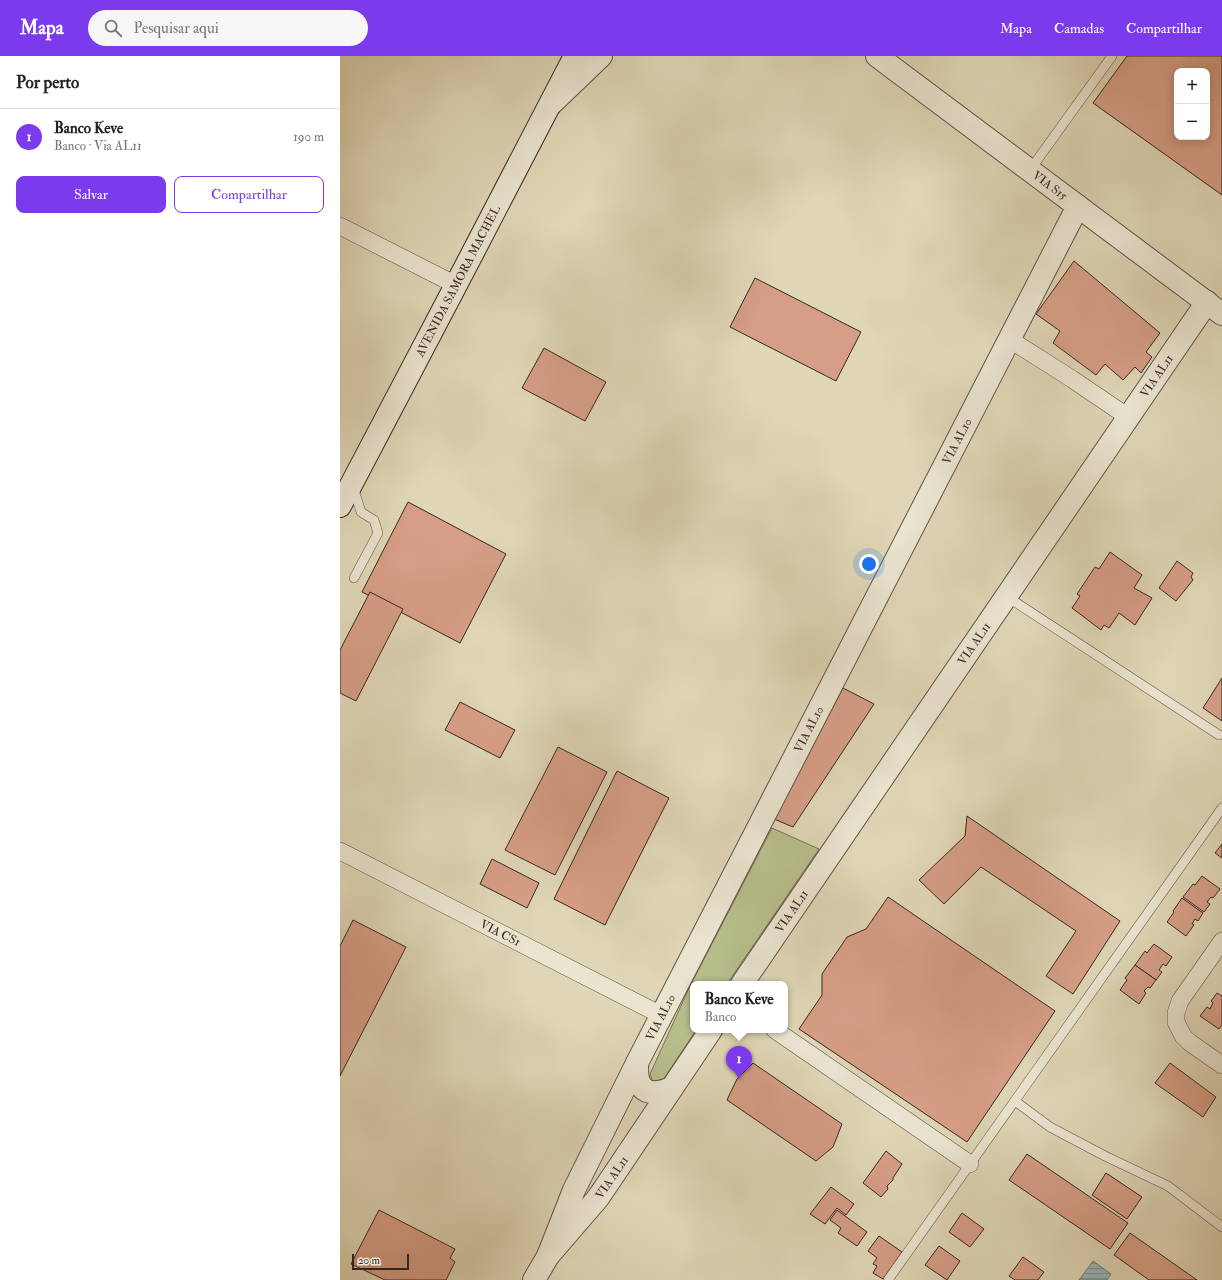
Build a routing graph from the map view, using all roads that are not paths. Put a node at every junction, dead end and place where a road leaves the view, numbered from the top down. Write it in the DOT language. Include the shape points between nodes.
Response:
graph roads {
  1 [pos="575,56"];
  2 [pos="601,56"];
  3 [pos="878,56"];
  4 [pos="1112,56"];
  5 [pos="548,106"];
  6 [pos="1030,170"];
  7 [pos="1078,206"];
  8 [pos="340,226"];
  9 [pos="456,285"];
  10 [pos="1214,308"];
  11 [pos="1009,339"];
  12 [pos="1128,416"];
  13 [pos="352,482"];
  14 [pos="340,506"];
  15 [pos="354,578"];
  16 [pos="1006,596"];
  17 [pos="1219,735"];
  18 [pos="1222,808"];
  19 [pos="340,851"];
  20 [pos="1222,941"];
  21 [pos="744,981"];
  22 [pos="662,1015"];
  23 [pos="708,1033"];
  24 [pos="780,1033"];
  25 [pos="637,1063"];
  26 [pos="1222,1065"];
  27 [pos="672,1088"];
  28 [pos="1015,1101"];
  29 [pos="970,1164"];
  30 [pos="1222,1227"];
  31 [pos="548,1256"];
  32 [pos="534,1280"];
  33 [pos="888,1280"];
  1 -- 5 [label="street, AVENIDA SAMORA MACHEL"];
  2 -- 5 [label="street"];
  3 -- 6 [label="street, VIA S15"];
  4 -- 6 [label="lane"];
  5 -- 9 [label="street, AVENIDA SAMORA MACHEL"];
  6 -- 7 [label="street, VIA S15"];
  7 -- 10 [label="street, VIA S15"];
  7 -- 11 [label="street, VIA AL10"];
  8 -- 9 [label="street"];
  9 -- 13 [label="street, AVENIDA SAMORA MACHEL"];
  10 -- 12 [label="street, VIA AL11"];
  11 -- 12 [label="street"];
  11 -- 22 [label="street, VIA AL10"];
  12 -- 16 [label="street, VIA AL11"];
  13 -- 14 [label="street, AVENIDA SAMORA MACHEL"];
  13 -- 15 [label="lane" via="361,512 374,520 378,533"];
  16 -- 17 [label="lane"];
  16 -- 21 [label="street, VIA AL11"];
  18 -- 28 [label="lane"];
  19 -- 22 [label="street, VIA CS1"];
  20 -- 26 [label="street" via="1180,1001 1176,1013 1176,1022 1183,1036"];
  22 -- 25 [label="street, VIA AL10"];
  23 -- 27 [label="street, VIA AL11"];
  24 -- 29 [label="street"];
  25 -- 27 [label="street" via="638,1079 642,1087 653,1093"];
  25 -- 31 [label="street, VIA AL10" via="574,1190"];
  27 -- 31 [label="street, VIA AL11" via="598,1198"];
  28 -- 29 [label="lane"];
  28 -- 30 [label="lane" via="1050,1127 1168,1186"];
  29 -- 33 [label="lane"];
  31 -- 32 [label="street, VIA AL11"];
}
